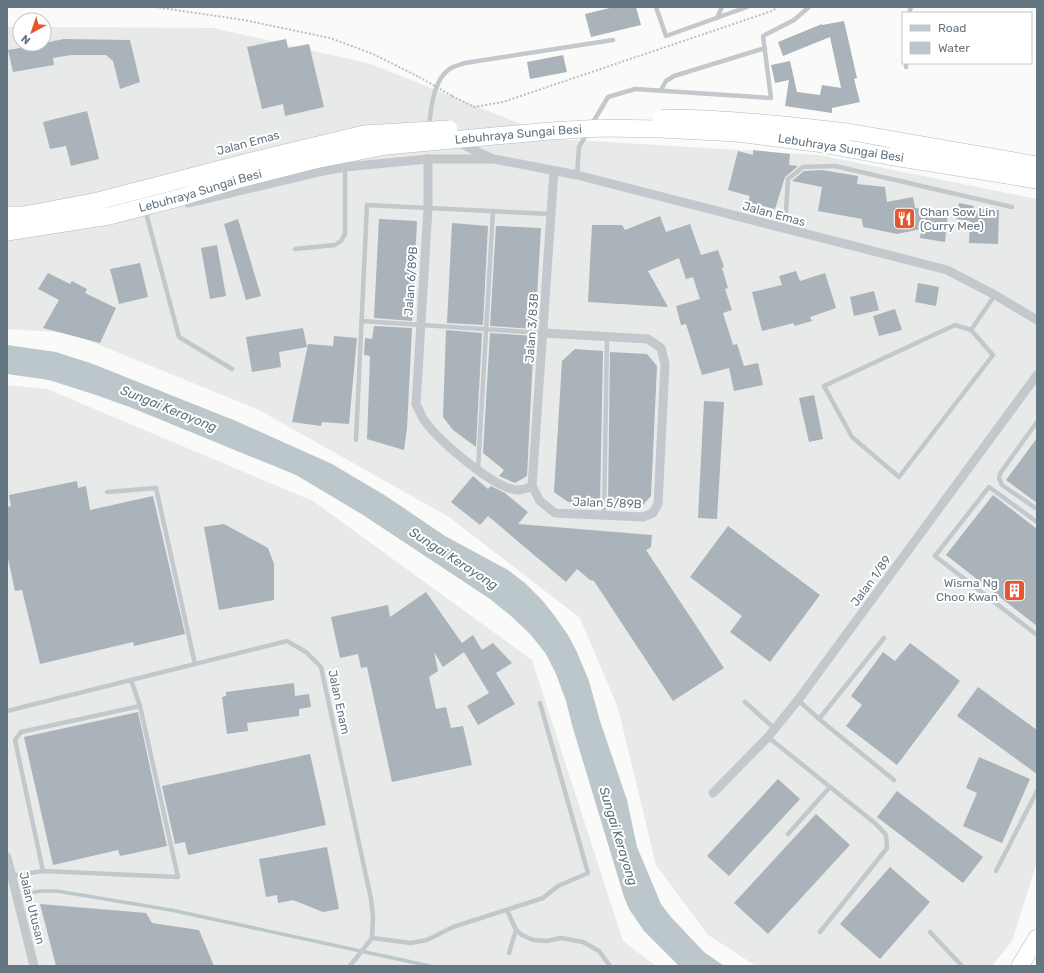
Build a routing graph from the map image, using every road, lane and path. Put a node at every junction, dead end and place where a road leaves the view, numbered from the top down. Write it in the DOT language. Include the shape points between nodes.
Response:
graph roads {
  1 [pos="155,7"];
  2 [pos="656,7"];
  3 [pos="722,7"];
  4 [pos="747,7"];
  5 [pos="778,7"];
  6 [pos="809,7"];
  7 [pos="717,18"];
  8 [pos="613,40"];
  9 [pos="765,48"];
  10 [pos="661,90"];
  11 [pos="428,130"];
  12 [pos="428,144"];
  13 [pos="428,156"];
  14 [pos="494,159"];
  15 [pos="345,167"];
  16 [pos="554,171"];
  17 [pos="577,175"];
  18 [pos="1035,176"];
  19 [pos="1012,207"];
  20 [pos="428,209"];
  21 [pos="493,211"];
  22 [pos="146,213"];
  23 [pos="551,214"];
  24 [pos="7,216"];
  25 [pos="785,229"];
  26 [pos="7,233"];
  27 [pos="295,249"];
  28 [pos="995,295"];
  29 [pos="1037,320"];
  30 [pos="361,321"];
  31 [pos="420,325"];
  32 [pos="487,329"];
  33 [pos="971,330"];
  34 [pos="544,333"];
  35 [pos="607,337"];
  36 [pos="232,369"];
  37 [pos="1037,374"];
  38 [pos="1037,422"];
  39 [pos="356,440"];
  40 [pos="478,470"];
  41 [pos="532,486"];
  42 [pos="107,492"];
  43 [pos="1037,509"];
  44 [pos="604,516"];
  45 [pos="1037,522"];
  46 [pos="1037,635"];
  47 [pos="884,638"];
  48 [pos="195,664"];
  49 [pos="131,680"];
  50 [pos="798,700"];
  51 [pos="745,702"];
  52 [pos="540,703"];
  53 [pos="140,706"];
  54 [pos="7,711"];
  55 [pos="819,719"];
  56 [pos="775,729"];
  57 [pos="768,737"];
  58 [pos="894,780"];
  59 [pos="830,787"];
  60 [pos="1037,791"];
  61 [pos="713,793"];
  62 [pos="788,834"];
  63 [pos="7,856"];
  64 [pos="996,870"];
  65 [pos="43,871"];
  66 [pos="12,876"];
  67 [pos="507,910"];
  68 [pos="516,930"];
  69 [pos="820,932"];
  70 [pos="930,932"];
  71 [pos="372,938"];
  72 [pos="1037,938"];
  73 [pos="509,952"];
  74 [pos="34,966"];
  75 [pos="350,966"];
  76 [pos="610,966"];
  77 [pos="962,966"];
  78 [pos="1020,966"];
  1 -- 5 [label="path, bridge" via="244,20 330,38 374,54 474,107 503,102"];
  2 -- 7 [label="lane" via="666,36"];
  3 -- 7 [label="lane"];
  4 -- 7 [label="lane"];
  6 -- 9 [label="lane" via="794,20 763,36"];
  8 -- 11 [label="lane" via="465,63 452,68 438,82 431,105"];
  9 -- 10 [label="lane" via="674,76 666,81"];
  9 -- 10 [label="lane" via="771,98"];
  10 -- 17 [label="lane" via="635,89 608,97 579,147"];
  11 -- 12 [label="lane"];
  11 -- 14 [label="street, Jalan Emas"];
  11 -- 24 [label="street, Jalan Emas" via="323,136 140,185"];
  13 -- 14 [label="street, Jalan Emas"];
  13 -- 15 [label="street, Jalan Emas"];
  13 -- 20 [label="street, Jalan 6/89B"];
  14 -- 16 [label="street, Jalan Emas"];
  15 -- 22 [label="street, Jalan Emas" via="323,170"];
  15 -- 27 [label="lane" via="345,234 341,241 335,246"];
  16 -- 17 [label="street, Jalan Emas"];
  16 -- 23 [label="street, Jalan 3/83B"];
  17 -- 25 [label="street, Jalan Emas"];
  18 -- 24 [label="highway, Lebuhraya Sungai Besi, bridge" via="848,132 696,118 619,118 364,134 98,201"];
  18 -- 26 [label="highway, Lebuhraya Sungai Besi, bridge" via="737,133 660,128 565,130 386,146 315,160 109,216"];
  19 -- 25 [label="lane" via="835,166 803,167 788,179"];
  20 -- 21 [label="lane"];
  20 -- 30 [label="lane" via="367,205"];
  20 -- 31 [label="street, Jalan 6/89B"];
  21 -- 23 [label="lane"];
  21 -- 32 [label="lane"];
  22 -- 26 [label="street, Jalan Emas"];
  22 -- 36 [label="lane" via="179,337"];
  23 -- 34 [label="street, Jalan 3/83B"];
  25 -- 28 [label="street, Jalan Emas" via="947,270"];
  28 -- 29 [label="street, Jalan Emas"];
  28 -- 33 [label="lane"];
  30 -- 31 [label="lane"];
  30 -- 39 [label="lane"];
  31 -- 32 [label="lane"];
  31 -- 40 [label="street, Jalan 6/89B" via="416,404 424,420 438,436"];
  32 -- 34 [label="lane"];
  32 -- 40 [label="lane"];
  33 -- 33 [label="lane" via="993,355 899,477 852,437 824,386 955,325"];
  34 -- 35 [label="street, Jalan 5/89B"];
  34 -- 41 [label="street, Jalan 3/83B"];
  35 -- 44 [label="lane"];
  35 -- 44 [label="street, Jalan 5/89B" via="648,339 661,348 665,364 658,504 653,513 643,517"];
  37 -- 50 [label="street, Jalan 1/89"];
  38 -- 43 [label="lane" via="1000,472 999,478 1002,485"];
  40 -- 41 [label="street" via="503,486 518,490"];
  41 -- 44 [label="street, Jalan 5/89B" via="540,501 556,513"];
  42 -- 48 [label="lane" via="156,488"];
  45 -- 46 [label="lane" via="989,487 935,556"];
  47 -- 55 [label="lane"];
  48 -- 49 [label="lane, Jalan Enam"];
  48 -- 71 [label="lane, Jalan Enam" via="287,641 306,652 321,667 371,899"];
  49 -- 53 [label="lane"];
  49 -- 54 [label="lane, Jalan Enam"];
  50 -- 55 [label="lane"];
  50 -- 56 [label="street, Jalan 1/89"];
  51 -- 56 [label="lane"];
  52 -- 67 [label="lane" via="588,873 558,886 543,898"];
  53 -- 65 [label="lane" via="21,732 15,740"];
  53 -- 65 [label="lane" via="178,877"];
  55 -- 58 [label="lane"];
  56 -- 57 [label="street, Jalan 1/89"];
  57 -- 59 [label="lane"];
  57 -- 61 [label="street, Jalan 1/89"];
  59 -- 62 [label="lane"];
  59 -- 69 [label="lane" via="876,824 886,835 887,848"];
  60 -- 64 [label="lane"];
  63 -- 66 [label="street, Jalan Utusan"];
  65 -- 66 [label="lane"];
  66 -- 74 [label="street, Jalan Utusan"];
  67 -- 68 [label="lane"];
  67 -- 71 [label="lane" via="453,927 427,940 412,942"];
  68 -- 73 [label="lane"];
  68 -- 76 [label="lane" via="533,940 561,938 583,942 599,951"];
  70 -- 77 [label="lane"];
  71 -- 75 [label="lane"];
  72 -- 78 [label="highway"];
}
